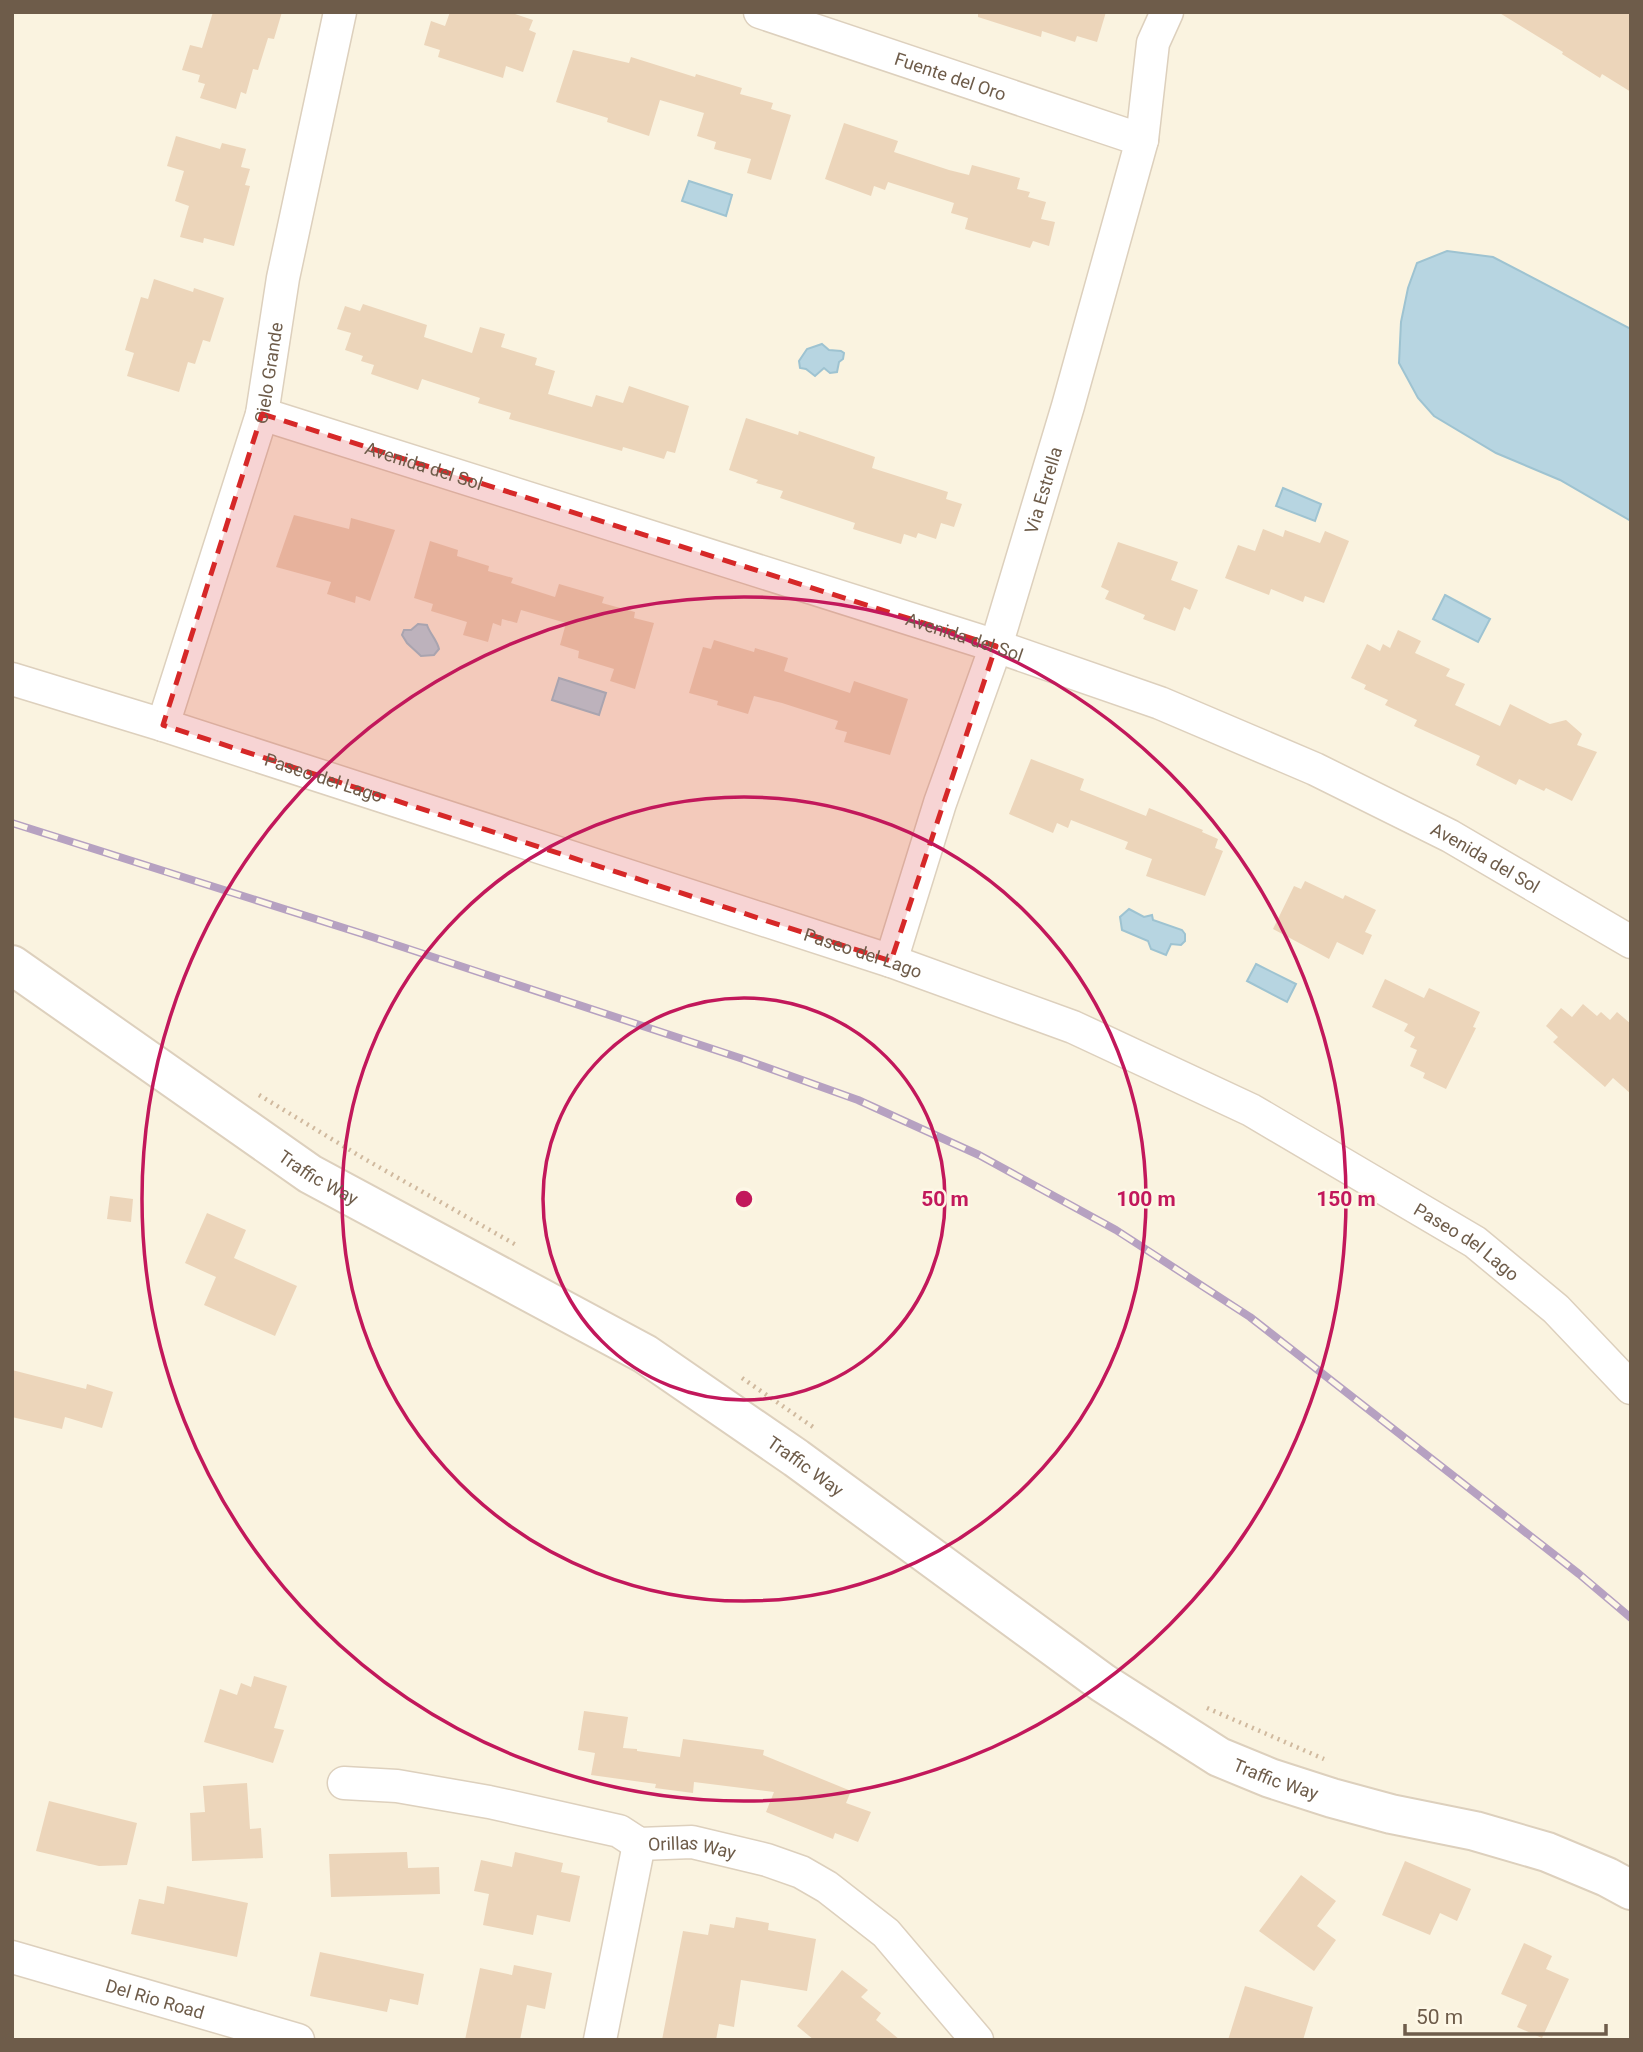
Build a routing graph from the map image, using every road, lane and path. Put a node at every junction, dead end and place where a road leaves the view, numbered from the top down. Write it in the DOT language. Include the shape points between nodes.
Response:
graph roads {
  1 [pos="340,12"];
  2 [pos="760,12"];
  3 [pos="1167,12"];
  4 [pos="1142,140"];
  5 [pos="262,415"];
  6 [pos="996,646"];
  7 [pos="12,679"];
  8 [pos="163,725"];
  9 [pos="1631,942"];
  10 [pos="891,961"];
  11 [pos="12,965"];
  12 [pos="1631,1388"];
  13 [pos="344,1783"];
  14 [pos="639,1843"];
  15 [pos="1631,1891"];
  16 [pos="12,1957"];
  17 [pos="298,2040"];
  18 [pos="600,2040"];
  19 [pos="977,2040"];
  1 -- 5 [label="street, Cielo Grande" via="283,278"];
  2 -- 4 [label="street, Fuente del Oro"];
  3 -- 4 [label="street, Via Estrella" via="1153,43"];
  4 -- 6 [label="street, Via Estrella"];
  5 -- 6 [label="street, Avenida del Sol"];
  5 -- 8 [label="street, Cielo Grande"];
  6 -- 9 [label="street, Avenida del Sol" via="1160,703 1315,769 1450,836"];
  6 -- 10 [label="street, Via Estrella"];
  7 -- 8 [label="street, Paseo del Lago"];
  8 -- 10 [label="street, Paseo del Lago"];
  10 -- 12 [label="street, Paseo del Lago" via="1073,1027 1251,1110 1475,1242 1556,1309"];
  11 -- 15 [label="street, Traffic Way" via="310,1174 645,1354 796,1458 1102,1683 1219,1757 1332,1798 1547,1852"];
  13 -- 14 [label="street, Orillas Way" via="397,1786 502,1805 619,1831"];
  14 -- 18 [label="street"];
  14 -- 19 [label="street, Orillas Way" via="692,1842 800,1872 827,1887 887,1933"];
  16 -- 17 [label="street, Del Rio Road"];
}
